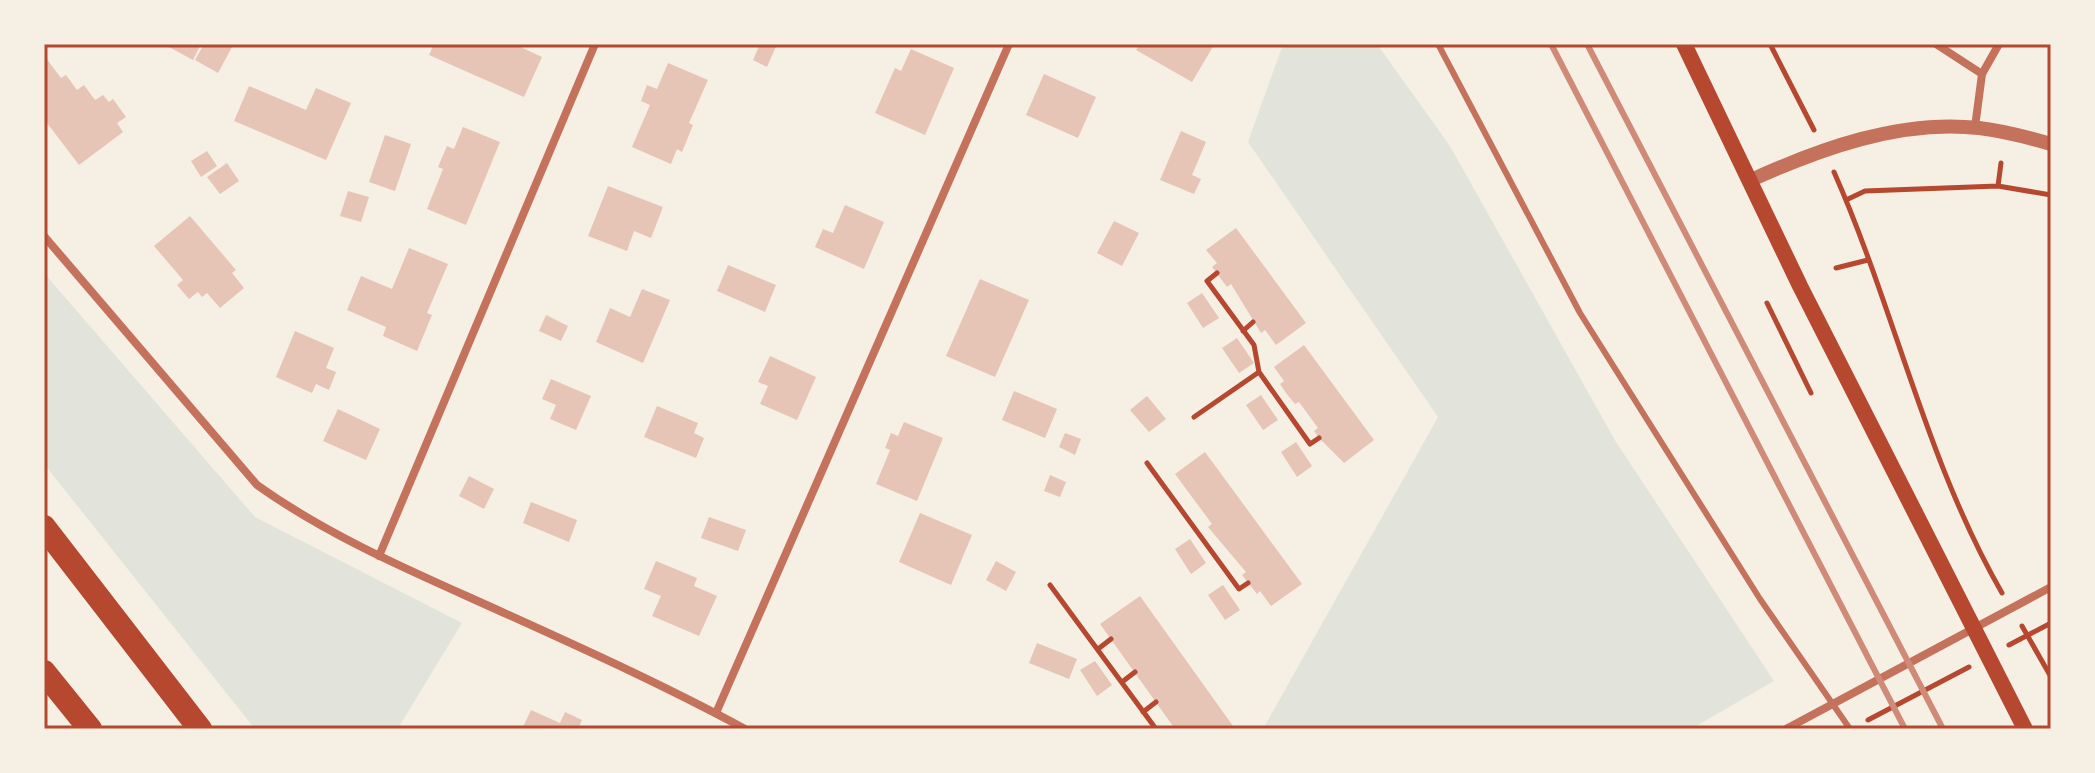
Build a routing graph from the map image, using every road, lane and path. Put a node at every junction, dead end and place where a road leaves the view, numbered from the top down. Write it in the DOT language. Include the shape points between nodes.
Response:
graph roads {
  1 [pos="595,44"];
  2 [pos="1009,44"];
  3 [pos="1438,44"];
  4 [pos="1684,44"];
  5 [pos="1770,44"];
  6 [pos="1936,44"];
  7 [pos="1999,44"];
  8 [pos="1982,74"];
  9 [pos="1806,112"];
  10 [pos="1975,127"];
  11 [pos="2051,144"];
  12 [pos="2001,163"];
  13 [pos="1749,181"];
  14 [pos="1998,186"];
  15 [pos="2051,195"];
  16 [pos="44,236"];
  17 [pos="1868,260"];
  18 [pos="1836,268"];
  19 [pos="1217,273"];
  20 [pos="1767,303"];
  21 [pos="1253,322"];
  22 [pos="1243,331"];
  23 [pos="1259,372"];
  24 [pos="1286,393"];
  25 [pos="1811,393"];
  26 [pos="1278,399"];
  27 [pos="1194,417"];
  28 [pos="1319,438"];
  29 [pos="1147,463"];
  30 [pos="44,527"];
  31 [pos="1214,536"];
  32 [pos="1205,542"];
  33 [pos="379,556"];
  34 [pos="1248,583"];
  35 [pos="1050,585"];
  36 [pos="2051,587"];
  37 [pos="2004,596"];
  38 [pos="2019,622"];
  39 [pos="2051,623"];
  40 [pos="1111,639"];
  41 [pos="1098,649"];
  42 [pos="1998,651"];
  43 [pos="1971,666"];
  44 [pos="44,672"];
  45 [pos="1135,672"];
  46 [pos="2051,677"];
  47 [pos="1122,682"];
  48 [pos="1156,702"];
  49 [pos="1143,712"];
  50 [pos="716,713"];
  51 [pos="1864,722"];
  52 [pos="90,729"];
  53 [pos="200,729"];
  54 [pos="745,729"];
  55 [pos="1156,729"];
  56 [pos="1786,729"];
  57 [pos="1850,729"];
  58 [pos="2025,729"];
  1 -- 33 [label="street"];
  2 -- 50 [label="street"];
  3 -- 57 [label="lane" via="1580,313 1760,599"];
  4 -- 13 [label="main road"];
  5 -- 9 [label="path"];
  6 -- 8 [label="street"];
  7 -- 8 [label="street"];
  8 -- 10 [label="street"];
  10 -- 11 [label="street"];
  10 -- 13 [label="street" via="1858,140"];
  12 -- 14 [label="path"];
  13 -- 58 [label="main road"];
  14 -- 15 [label="path"];
  14 -- 17 [label="path" via="1865,191 1846,200"];
  16 -- 33 [label="street" via="257,485 297,513"];
  17 -- 18 [label="path"];
  17 -- 37 [label="path" via="1940,463"];
  19 -- 22 [label="path" via="1207,281"];
  20 -- 25 [label="path"];
  21 -- 22 [label="path"];
  22 -- 23 [label="path" via="1254,345"];
  23 -- 26 [label="path"];
  23 -- 27 [label="path"];
  24 -- 26 [label="path"];
  26 -- 28 [label="path" via="1310,444"];
  29 -- 32 [label="path"];
  30 -- 53 [label="highway"];
  31 -- 32 [label="path"];
  32 -- 34 [label="path" via="1239,589"];
  33 -- 50 [label="street"];
  35 -- 41 [label="path"];
  36 -- 56 [label="street"];
  38 -- 46 [label="path"];
  39 -- 42 [label="path"];
  40 -- 41 [label="path"];
  41 -- 47 [label="path"];
  43 -- 51 [label="path"];
  44 -- 52 [label="highway"];
  45 -- 47 [label="path"];
  47 -- 49 [label="path"];
  48 -- 49 [label="path"];
  49 -- 55 [label="path"];
  50 -- 54 [label="street"];
}
